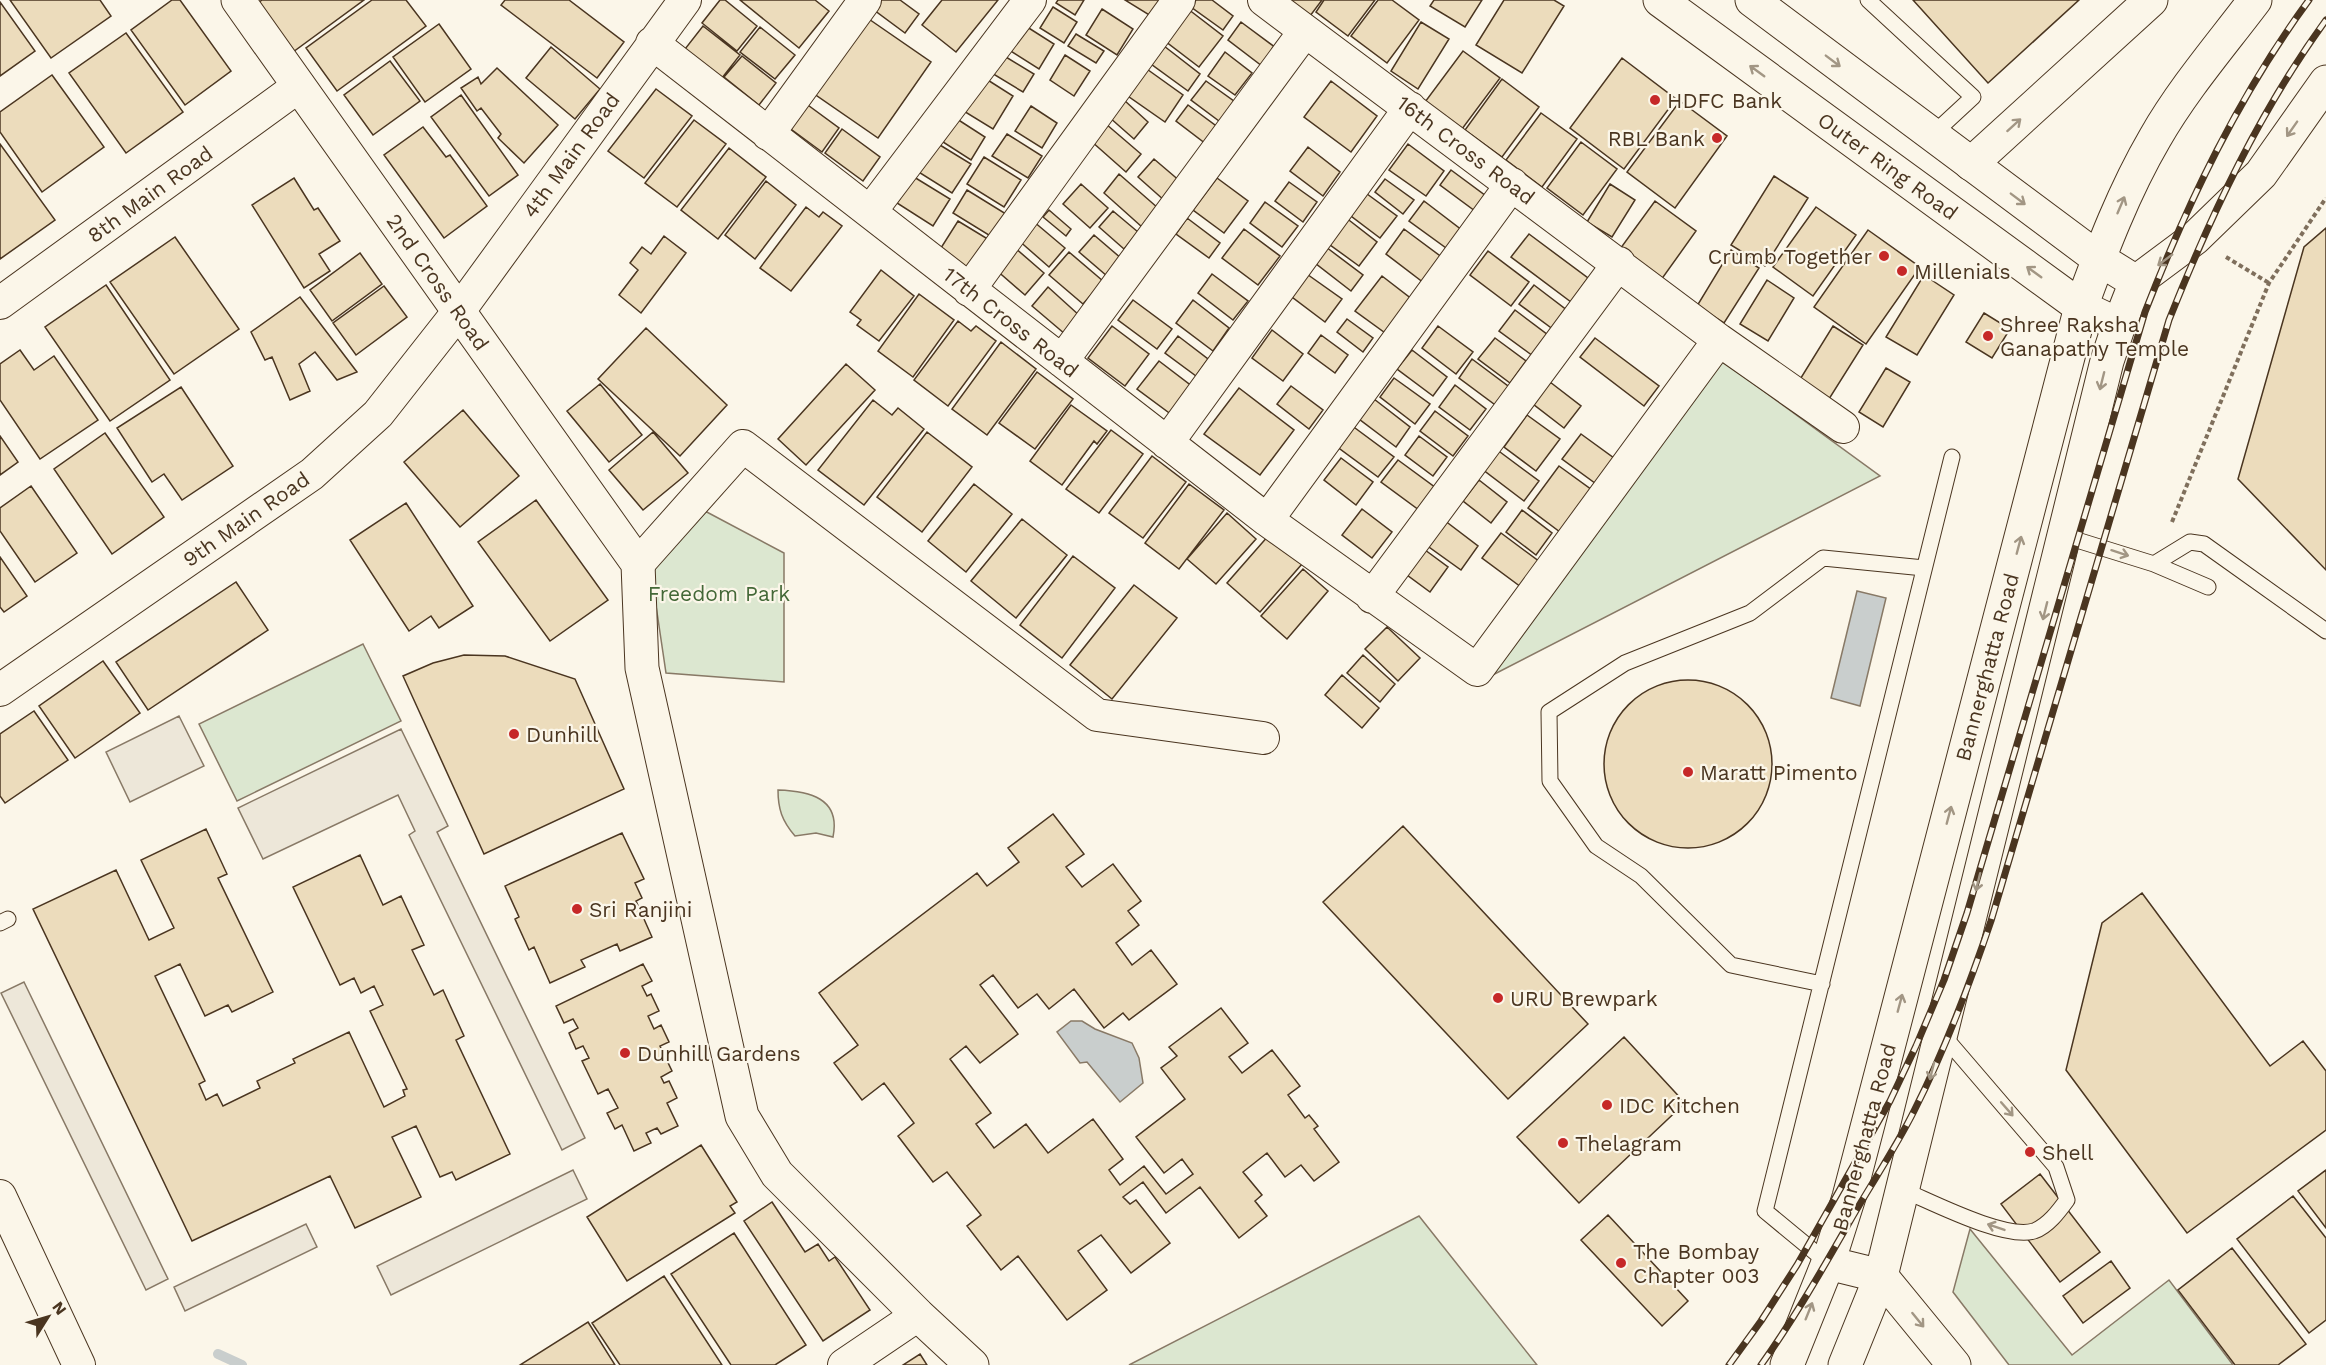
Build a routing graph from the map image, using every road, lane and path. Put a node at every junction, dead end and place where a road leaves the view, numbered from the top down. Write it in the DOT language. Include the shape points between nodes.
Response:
graph roads {
  1 [pos="238,0"];
  2 [pos="685,0"];
  3 [pos="865,0"];
  4 [pos="1030,0"];
  5 [pos="1179,0"];
  6 [pos="1264,0"];
  7 [pos="1660,0"];
  8 [pos="1752,0"];
  9 [pos="1868,0"];
  10 [pos="2151,0"];
  11 [pos="2255,0"];
  12 [pos="1305,31"];
  13 [pos="652,43"];
  14 [pos="2326,81"];
  15 [pos="299,86"];
  16 [pos="1410,108"];
  17 [pos="768,134"];
  18 [pos="1932,135"];
  19 [pos="1971,164"];
  20 [pos="1512,184"];
  21 [pos="2326,198"];
  22 [pos="870,212"];
  23 [pos="2195,238"];
  24 [pos="2099,259"];
  25 [pos="1619,263"];
  26 [pos="2136,282"];
  27 [pos="2269,283"];
  28 [pos="969,290"];
  29 [pos="0,303"];
  30 [pos="2081,307"];
  31 [pos="459,311"];
  32 [pos="2119,325"];
  33 [pos="1719,340"];
  34 [pos="1062,361"];
  35 [pos="1843,427"];
  36 [pos="1167,443"];
  37 [pos="1952,457"];
  38 [pos="1267,520"];
  39 [pos="2064,536"];
  40 [pos="638,564"];
  41 [pos="2154,564"];
  42 [pos="1924,568"];
  43 [pos="2208,587"];
  44 [pos="1372,597"];
  45 [pos="2326,632"];
  46 [pos="0,690"];
  47 [pos="1263,738"];
  48 [pos="1822,984"];
  49 [pos="1941,1034"];
  50 [pos="1903,1190"];
  51 [pos="0,1196"];
  52 [pos="1828,1263"];
  53 [pos="1881,1276"];
  54 [pos="918,1316"];
  55 [pos="79,1365"];
  56 [pos="844,1365"];
  57 [pos="972,1365"];
  58 [pos="1787,1365"];
  59 [pos="1845,1365"];
  60 [pos="1954,1365"];
  1 -- 15 [label="main road, 2nd Cross Road"];
  2 -- 13 [label="street, 4th Main Road"];
  3 -- 17 [label="street"];
  4 -- 22 [label="street"];
  5 -- 28 [label="street"];
  6 -- 12 [label="street, 16th Cross Road"];
  30 -- 7 [label="main road, Outer Ring Road, one-way"];
  8 -- 18 [label="main road, one-way"];
  9 -- 18 [label="lane" via="1972,97"];
  19 -- 10 [label="main road, one-way"];
  24 -- 11 [label="main road, Bannerghatta Road, one-way" via="2155,137"];
  12 -- 16 [label="street, 16th Cross Road"];
  12 -- 34 [label="street"];
  13 -- 17 [label="street, 17th Cross Road"];
  13 -- 31 [label="street, 4th Main Road"];
  14 -- 23 [label="main road, one-way" via="2261,174"];
  15 -- 29 [label="street, 8th Main Road"];
  15 -- 31 [label="main road, 2nd Cross Road"];
  16 -- 20 [label="street, 16th Cross Road"];
  16 -- 36 [label="street"];
  17 -- 22 [label="street, 17th Cross Road"];
  18 -- 19 [label="main road"];
  19 -- 24 [label="main road, one-way"];
  20 -- 25 [label="street, 16th Cross Road"];
  20 -- 38 [label="street"];
  21 -- 27 [label="path"];
  22 -- 28 [label="street, 17th Cross Road"];
  23 -- 26 [label="main road, one-way"];
  23 -- 27 [label="path"];
  24 -- 26 [label="main road"];
  24 -- 30 [label="main road, Bannerghatta Road"];
  25 -- 33 [label="street, 16th Cross Road"];
  25 -- 44 [label="street"];
  26 -- 32 [label="main road, Bannerghatta Road"];
  27 -- 41 [label="path"];
  28 -- 34 [label="street, 17th Cross Road"];
  30 -- 32 [label="main road, Outer Ring Road"];
  52 -- 30 [label="main road, Bannerghatta Road, one-way" via="1849,1197"];
  31 -- 40 [label="main road, 2nd Cross Road"];
  31 -- 46 [label="street, 9th Main Road" via="378,414 312,474"];
  32 -- 39 [label="main road, Bannerghatta Road, one-way"];
  33 -- 35 [label="street, 16th Cross Road"];
  33 -- 44 [label="street, 17th Cross Road" via="1477,670"];
  34 -- 36 [label="street, 17th Cross Road"];
  36 -- 38 [label="street, 17th Cross Road"];
  37 -- 42 [label="lane"];
  38 -- 44 [label="street, 17th Cross Road"];
  39 -- 41 [label="lane, one-way"];
  39 -- 49 [label="main road, Bannerghatta Road, one-way"];
  40 -- 47 [label="street" via="743,446 1097,715"];
  40 -- 54 [label="main road" via="642,668 741,1116 777,1174"];
  41 -- 43 [label="lane"];
  41 -- 45 [label="lane" via="2190,542 2204,544"];
  42 -- 48 [label="lane"];
  42 -- 48 [label="lane" via="1823,558 1750,613 1625,663 1549,712 1550,781 1596,846 1641,876 1731,965"];
  48 -- 52 [label="lane" via="1765,1211"];
  49 -- 50 [label="main road, Bannerghatta Road, one-way"];
  49 -- 50 [label="lane, one-way" via="2056,1167 2067,1200 2055,1216 2034,1231 2003,1231"];
  50 -- 53 [label="main road, Bannerghatta Road"];
  51 -- 55 [label="street"];
  52 -- 53 [label="main road"];
  58 -- 52 [label="main road, Bannerghatta Road, one-way"];
  53 -- 59 [label="main road, Bannerghatta Road"];
  53 -- 60 [label="main road, one-way"];
  54 -- 56 [label="street"];
  54 -- 57 [label="main road"];
}
